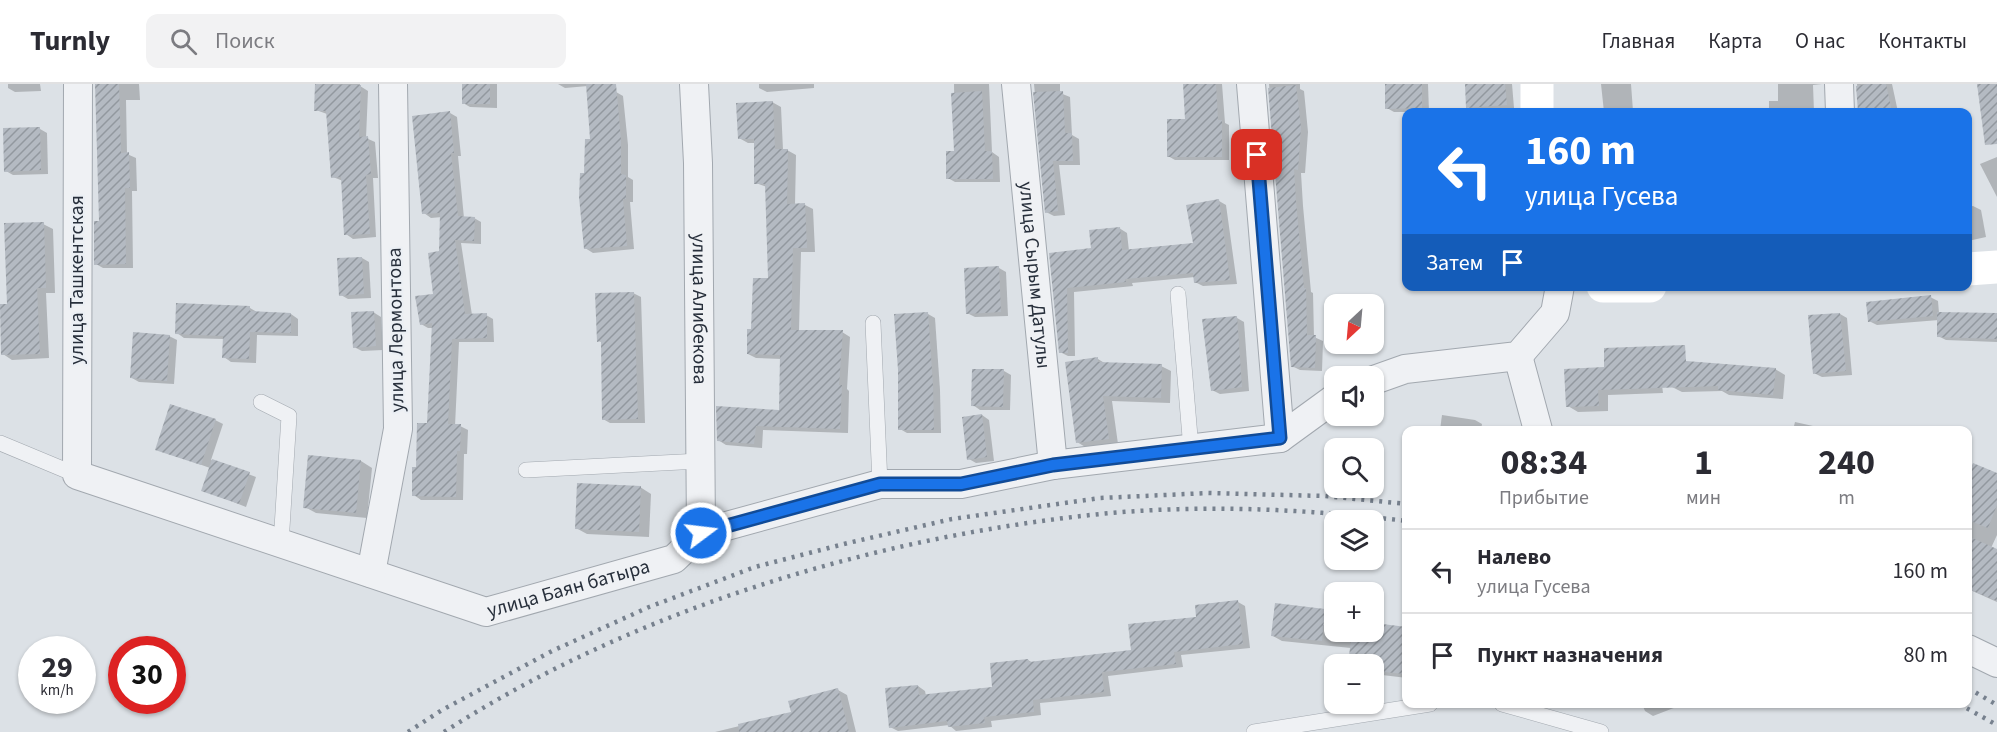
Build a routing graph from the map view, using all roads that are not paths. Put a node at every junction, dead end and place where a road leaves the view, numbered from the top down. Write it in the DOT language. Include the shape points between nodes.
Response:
graph roads {
  1 [pos="78,84"];
  2 [pos="393,84"];
  3 [pos="694,84"];
  4 [pos="1016,84"];
  5 [pos="1251,84"];
  6 [pos="1537,84"];
  7 [pos="1839,84"];
  8 [pos="1537,108"];
  9 [pos="1840,108"];
  10 [pos="1997,267"];
  11 [pos="1972,269"];
  12 [pos="1559,291"];
  13 [pos="1178,294"];
  14 [pos="873,324"];
  15 [pos="1518,356"];
  16 [pos="1384,376"];
  17 [pos="261,402"];
  18 [pos="1324,406"];
  19 [pos="1537,426"];
  20 [pos="1280,438"];
  21 [pos="0,444"];
  22 [pos="1191,449"];
  23 [pos="700,462"];
  24 [pos="1053,465"];
  25 [pos="526,470"];
  26 [pos="77,475"];
  27 [pos="880,484"];
  28 [pos="701,533"];
  29 [pos="281,544"];
  30 [pos="371,573"];
  31 [pos="1972,650"];
  32 [pos="1997,663"];
  33 [pos="1405,708"];
  34 [pos="1516,708"];
  35 [pos="1254,732"];
  36 [pos="1601,732"];
  1 -- 26 [label="street, улица Ташкентская"];
  2 -- 30 [label="street, улица Лермонтова" via="398,429"];
  3 -- 23 [label="street, улица Алибекова"];
  4 -- 24 [label="street, улица Сырым Датулы"];
  5 -- 20 [label="street"];
  6 -- 8 [label="street"];
  7 -- 9 [label="street"];
  10 -- 11 [label="street"];
  12 -- 15 [label="street" via="1555,313"];
  13 -- 22 [label="lane"];
  14 -- 27 [label="lane"];
  15 -- 16 [label="street" via="1405,369"];
  15 -- 19 [label="street"];
  17 -- 29 [label="lane" via="290,416"];
  18 -- 20 [label="street, улица Баян батыра"];
  20 -- 22 [label="street, улица Баян батыра"];
  21 -- 26 [label="lane"];
  22 -- 24 [label="street, улица Баян батыра"];
  23 -- 25 [label="lane"];
  23 -- 28 [label="street, улица Алибекова"];
  24 -- 27 [label="street, улица Баян батыра" via="961,484"];
  26 -- 29 [label="street, улица Баян батыра"];
  27 -- 28 [label="street, улица Баян батыра"];
  28 -- 30 [label="street, улица Баян батыра" via="674,559 486,612"];
  29 -- 30 [label="street, улица Баян батыра"];
  31 -- 32 [label="street"];
  33 -- 35 [label="lane"];
  34 -- 36 [label="lane"];
}
